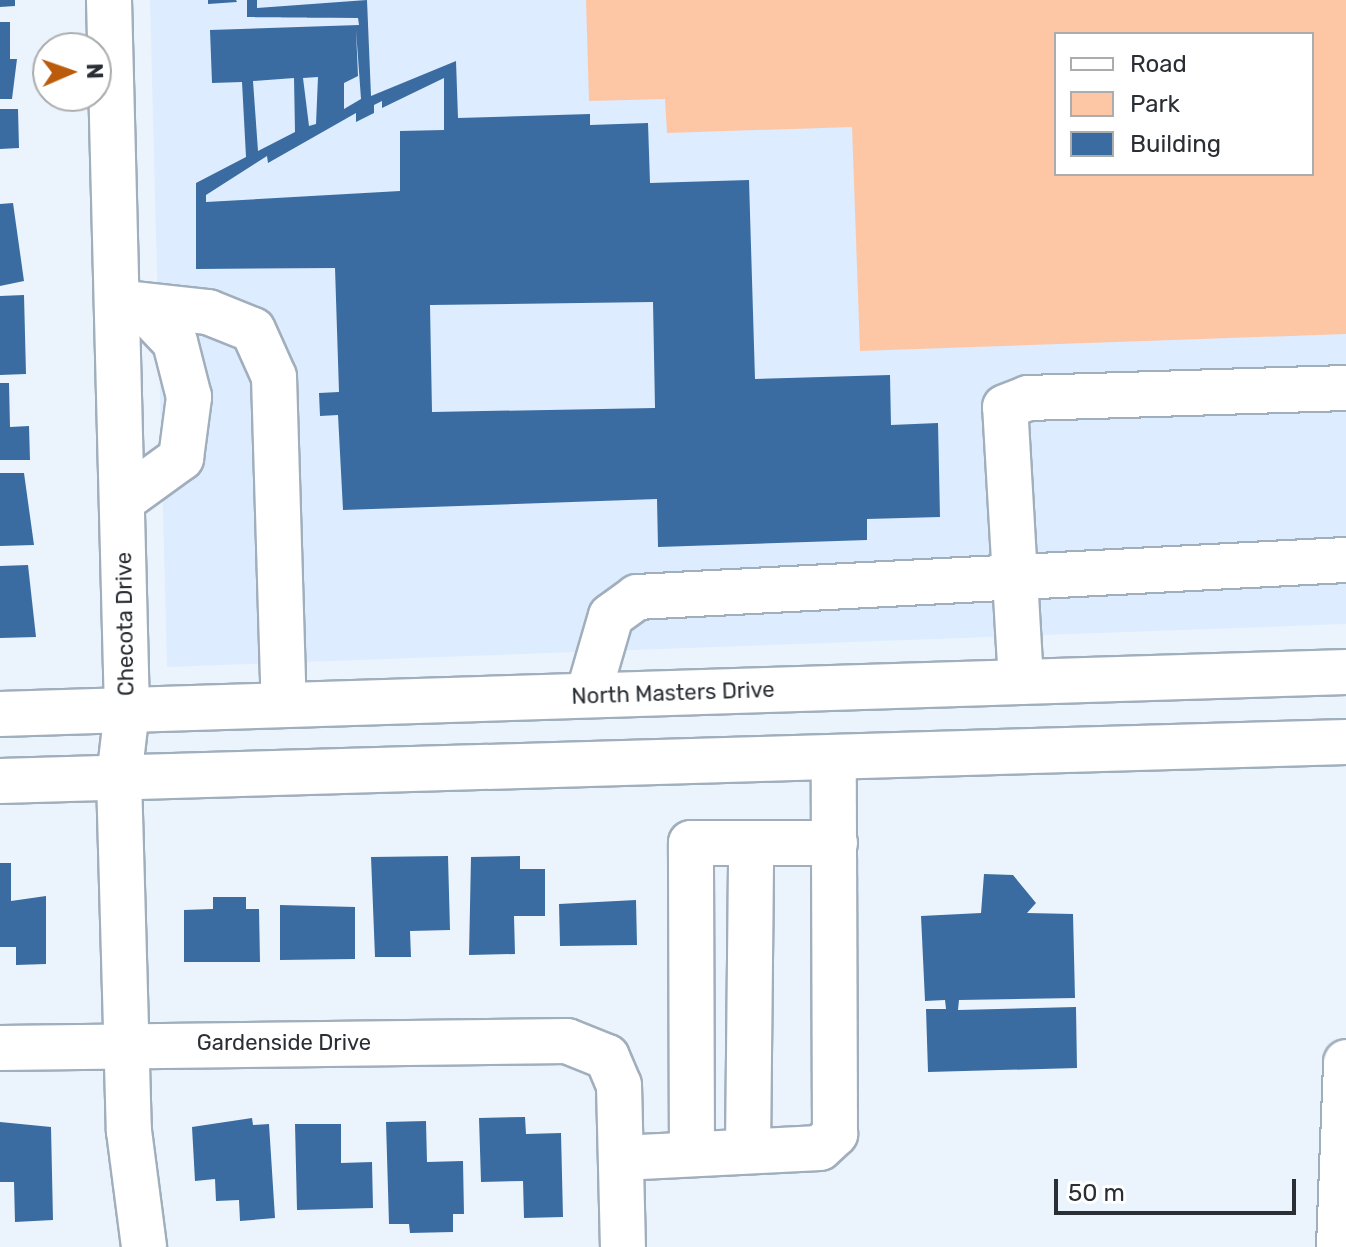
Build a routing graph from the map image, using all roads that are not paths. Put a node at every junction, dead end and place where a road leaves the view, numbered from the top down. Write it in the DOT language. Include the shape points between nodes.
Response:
graph roads {
  1 [pos="109,0"];
  2 [pos="129,303"];
  3 [pos="1346,388"];
  4 [pos="123,500"];
  5 [pos="1346,560"];
  6 [pos="1016,581"];
  7 [pos="1346,672"];
  8 [pos="1021,682"];
  9 [pos="588,695"];
  10 [pos="284,705"];
  11 [pos="127,710"];
  12 [pos="0,714"];
  13 [pos="1346,742"];
  14 [pos="1024,751"];
  15 [pos="834,757"];
  16 [pos="119,778"];
  17 [pos="0,781"];
  18 [pos="751,843"];
  19 [pos="835,843"];
  20 [pos="127,1044"];
  21 [pos="0,1048"];
  22 [pos="1346,1062"];
  23 [pos="748,1151"];
  24 [pos="692,1154"];
  25 [pos="621,1158"];
  26 [pos="144,1247"];
  27 [pos="623,1247"];
  28 [pos="1339,1247"];
  1 -- 2 [label="main road, Checota Drive"];
  2 -- 4 [label="main road, Checota Drive"];
  2 -- 4 [label="main road" via="175,342 189,397 181,458"];
  2 -- 10 [label="main road" via="208,312 253,330 274,377"];
  3 -- 6 [label="main road" via="1028,398 1005,407"];
  4 -- 11 [label="main road, Checota Drive"];
  5 -- 6 [label="main road"];
  6 -- 8 [label="main road"];
  6 -- 9 [label="main road" via="637,597 611,616"];
  7 -- 8 [label="main road, North Masters Drive"];
  8 -- 9 [label="main road, North Masters Drive"];
  8 -- 14 [label="main road"];
  9 -- 10 [label="main road, North Masters Drive"];
  10 -- 11 [label="main road, North Masters Drive"];
  11 -- 12 [label="main road, North Masters Drive"];
  11 -- 16 [label="main road, Checota Drive"];
  13 -- 14 [label="main road"];
  14 -- 15 [label="main road"];
  15 -- 16 [label="main road"];
  15 -- 19 [label="main road"];
  16 -- 17 [label="main road"];
  16 -- 20 [label="main road, Checota Drive"];
  18 -- 19 [label="main road"];
  18 -- 23 [label="main road"];
  18 -- 24 [label="main road" via="691,843"];
  19 -- 23 [label="main road" via="835,1134 820,1148"];
  20 -- 21 [label="main road, Gardenside Drive"];
  20 -- 25 [label="main road, Gardenside Drive" via="567,1041 607,1057 619,1085"];
  20 -- 26 [label="main road, Checota Drive"];
  22 -- 28 [label="main road"];
  23 -- 24 [label="main road"];
  24 -- 25 [label="main road"];
  25 -- 27 [label="main road"];
}
